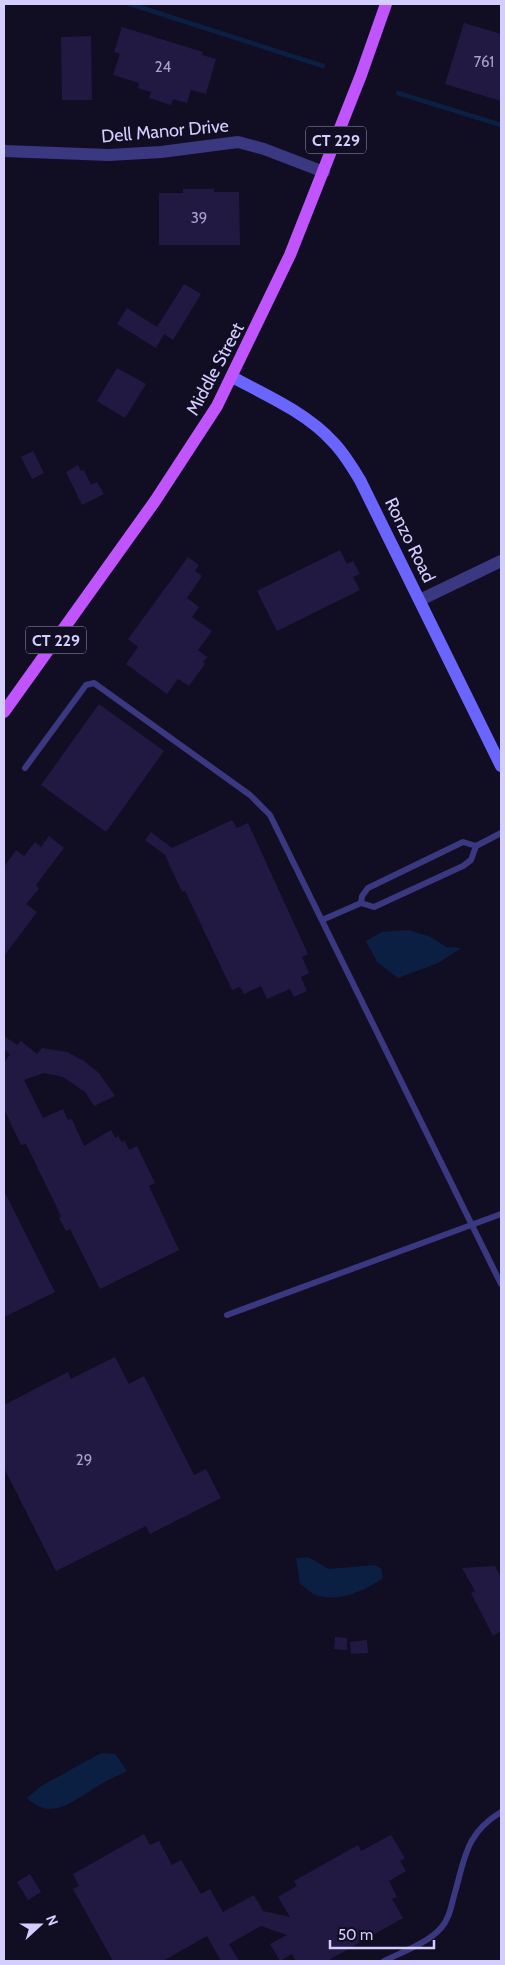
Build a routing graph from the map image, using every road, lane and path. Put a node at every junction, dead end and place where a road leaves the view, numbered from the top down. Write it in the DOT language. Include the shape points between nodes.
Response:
graph roads {
  1 [pos="386,4"];
  2 [pos="4,151"];
  3 [pos="324,172"];
  4 [pos="232,377"];
  5 [pos="501,561"];
  6 [pos="420,600"];
  7 [pos="4,712"];
  8 [pos="501,766"];
  9 [pos="25,768"];
  10 [pos="501,833"];
  11 [pos="476,846"];
  12 [pos="361,903"];
  13 [pos="322,920"];
  14 [pos="501,1214"];
  15 [pos="473,1226"];
  16 [pos="501,1284"];
  17 [pos="227,1315"];
  18 [pos="501,1812"];
  19 [pos="384,1961"];
  1 -- 3 [label="main road, Middle Street / CT 229"];
  2 -- 3 [label="street, Dell Manor Drive" via="109,155 238,142"];
  3 -- 4 [label="main road, Middle Street / CT 229" via="290,255"];
  4 -- 6 [label="main road, Ronzo Road" via="295,412 333,441 360,480"];
  4 -- 7 [label="main road, Middle Street / CT 229" via="200,434 155,502"];
  5 -- 6 [label="street"];
  6 -- 8 [label="main road, Ronzo Road"];
  9 -- 13 [label="lane" via="86,684 94,683 250,795 270,815"];
  10 -- 11 [label="lane"];
  11 -- 12 [label="lane" via="463,842 436,854 368,888"];
  11 -- 12 [label="lane" via="471,860 463,866 374,907"];
  12 -- 13 [label="lane"];
  13 -- 15 [label="lane"];
  14 -- 15 [label="lane"];
  15 -- 16 [label="lane"];
  15 -- 17 [label="lane"];
  18 -- 19 [label="lane" via="475,1833 450,1912 440,1928"];
}
